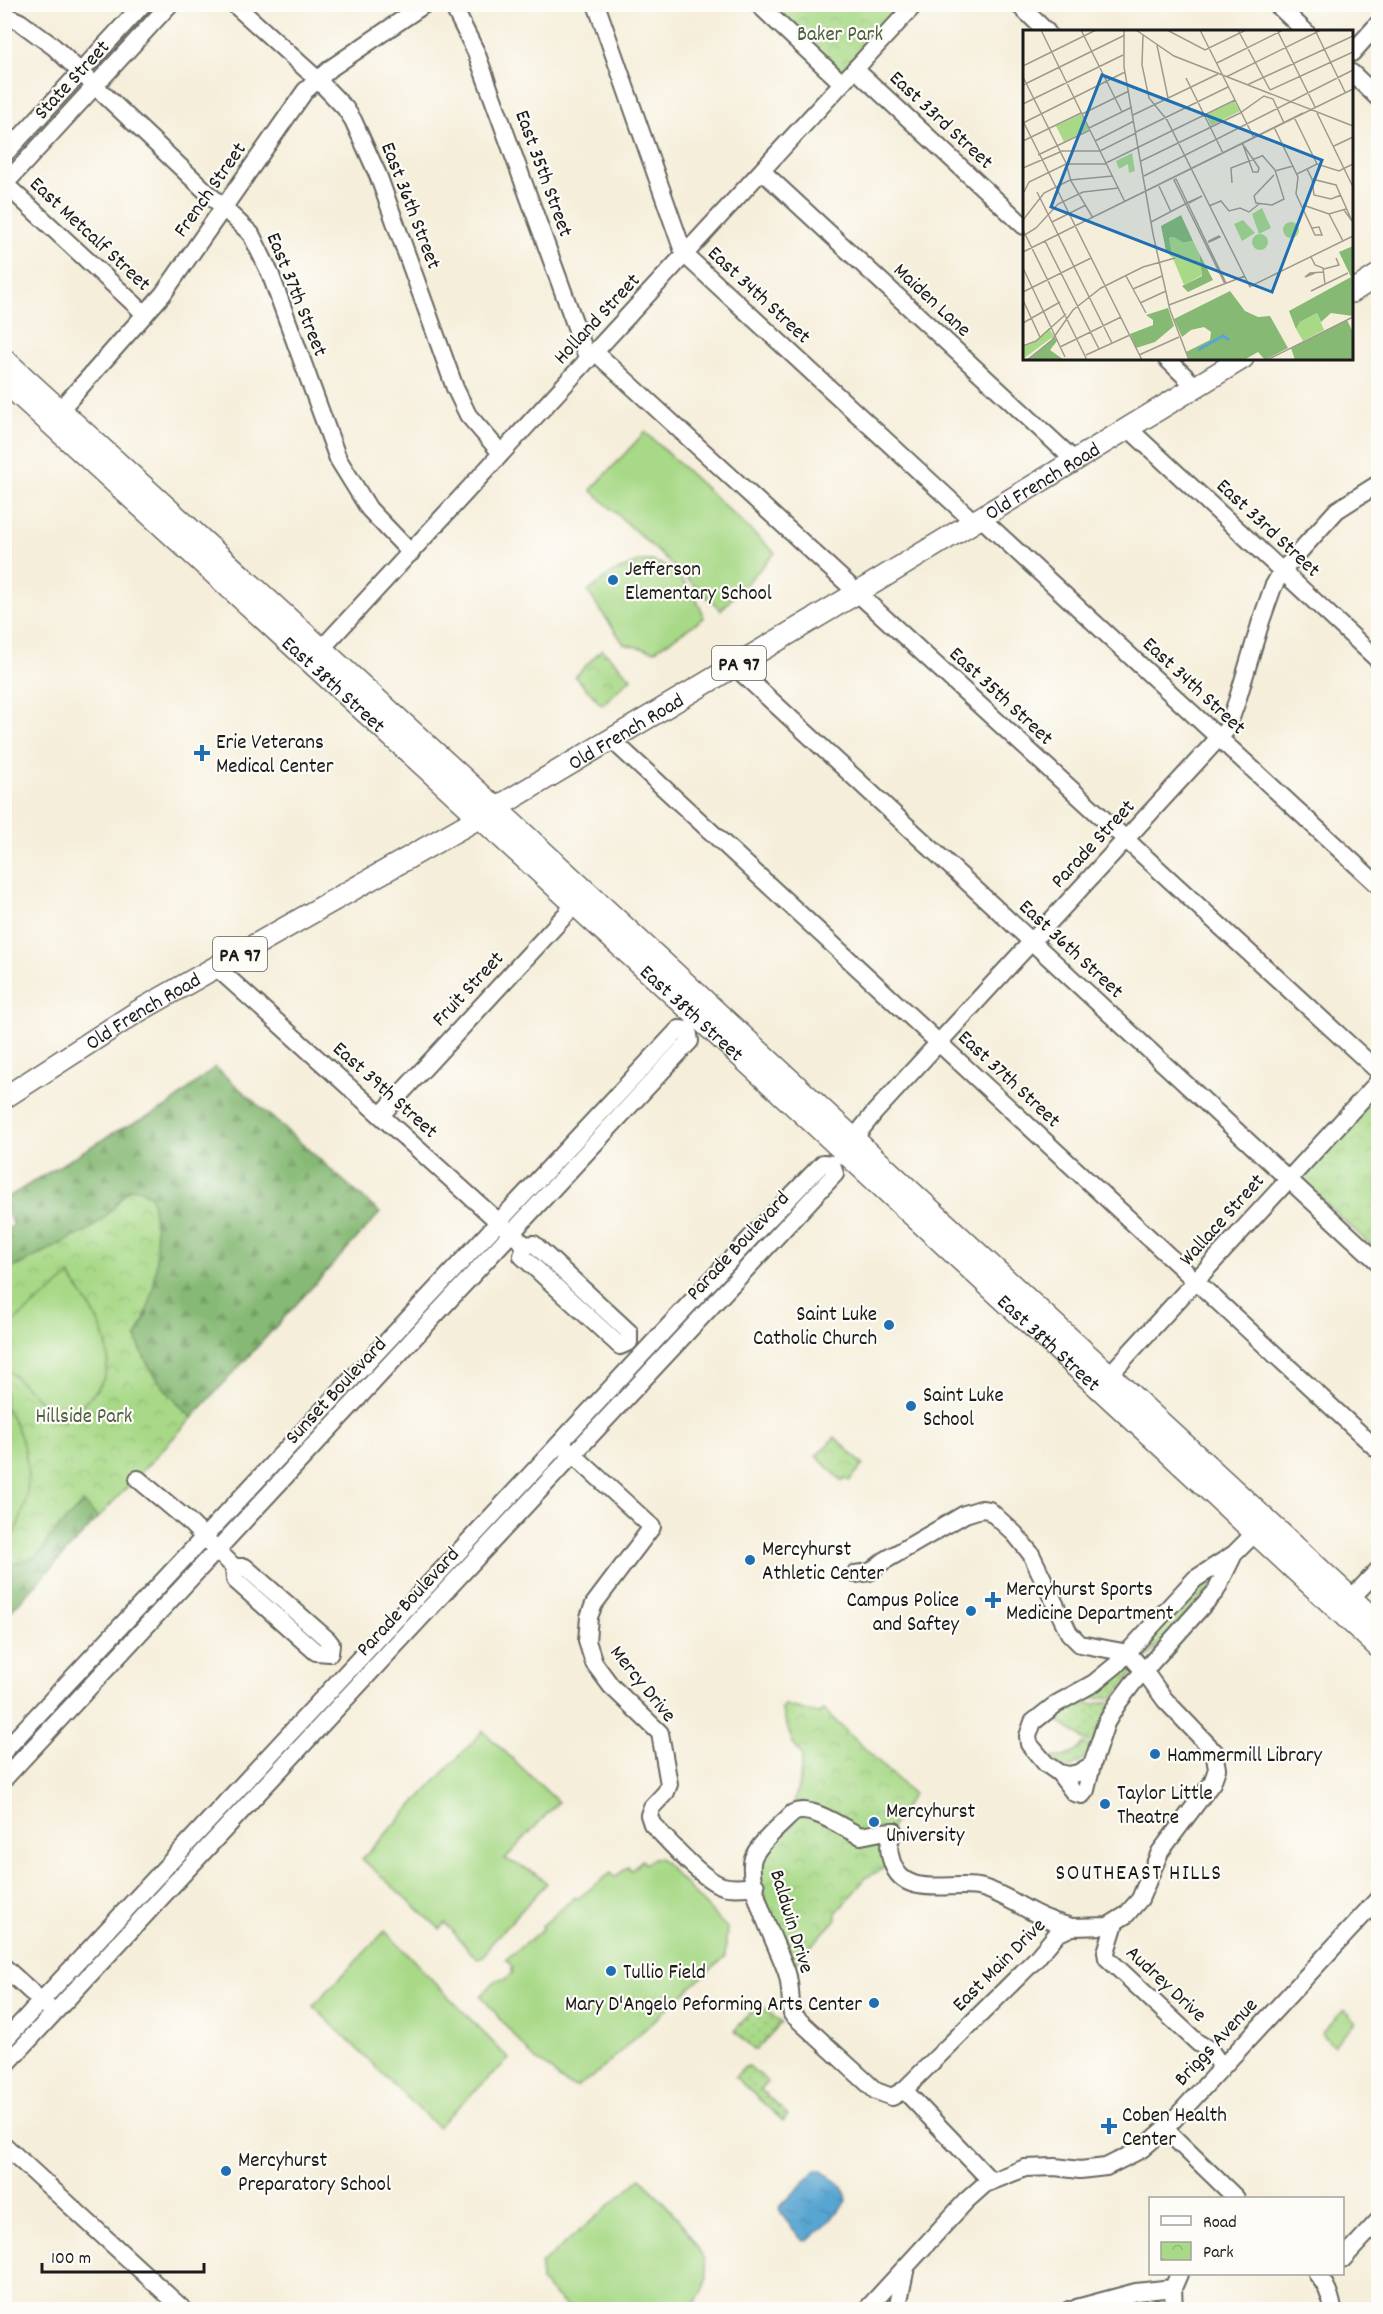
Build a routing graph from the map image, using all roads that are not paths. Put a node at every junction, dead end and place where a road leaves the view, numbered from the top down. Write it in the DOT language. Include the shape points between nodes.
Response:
graph roads {
  1 [pos="143,4"];
  2 [pos="170,4"];
  3 [pos="234,4"];
  4 [pos="425,4"];
  5 [pos="452,4"];
  6 [pos="596,4"];
  7 [pos="758,4"];
  8 [pos="915,4"];
  9 [pos="1018,4"];
  10 [pos="1276,4"];
  11 [pos="4,15"];
  12 [pos="1378,24"];
  13 [pos="1045,30"];
  14 [pos="1304,30"];
  15 [pos="1353,53"];
  16 [pos="855,69"];
  17 [pos="80,73"];
  18 [pos="1353,75"];
  19 [pos="317,79"];
  20 [pos="842,84"];
  21 [pos="95,87"];
  22 [pos="1378,98"];
  23 [pos="4,155"];
  24 [pos="762,171"];
  25 [pos="5,184"];
  26 [pos="225,208"];
  27 [pos="1023,225"];
  28 [pos="684,254"];
  29 [pos="1378,276"];
  30 [pos="1353,291"];
  31 [pos="145,314"];
  32 [pos="591,356"];
  33 [pos="4,359"];
  34 [pos="1168,360"];
  35 [pos="1240,360"];
  36 [pos="4,381"];
  37 [pos="1196,387"];
  38 [pos="55,416"];
  39 [pos="1128,428"];
  40 [pos="501,453"];
  41 [pos="1074,460"];
  42 [pos="1378,484"];
  43 [pos="977,520"];
  44 [pos="411,553"];
  45 [pos="1282,571"];
  46 [pos="857,593"];
  47 [pos="315,655"];
  48 [pos="1378,660"];
  49 [pos="734,666"];
  50 [pos="1219,738"];
  51 [pos="611,739"];
  52 [pos="488,812"];
  53 [pos="1126,840"];
  54 [pos="1378,885"];
  55 [pos="581,898"];
  56 [pos="1032,942"];
  57 [pos="216,967"];
  58 [pos="700,1019"];
  59 [pos="939,1043"];
  60 [pos="1378,1071"];
  61 [pos="1378,1082"];
  62 [pos="4,1098"];
  63 [pos="381,1114"];
  64 [pos="843,1151"];
  65 [pos="1288,1179"];
  66 [pos="505,1227"];
  67 [pos="1378,1262"];
  68 [pos="1196,1280"];
  69 [pos="636,1348"];
  70 [pos="656,1366"];
  71 [pos="1104,1381"];
  72 [pos="560,1442"];
  73 [pos="1378,1450"];
  74 [pos="573,1454"];
  75 [pos="138,1479"];
  76 [pos="1262,1526"];
  77 [pos="204,1537"];
  78 [pos="217,1550"];
  79 [pos="1234,1554"];
  80 [pos="1378,1570"];
  81 [pos="855,1574"];
  82 [pos="1346,1604"];
  83 [pos="1378,1623"];
  84 [pos="1378,1647"];
  85 [pos="1128,1653"];
  86 [pos="347,1670"];
  87 [pos="1144,1671"];
  88 [pos="362,1683"];
  89 [pos="4,1751"];
  90 [pos="4,1779"];
  91 [pos="756,1886"];
  92 [pos="1378,1899"];
  93 [pos="1115,1923"];
  94 [pos="1072,1927"];
  95 [pos="4,1967"];
  96 [pos="42,2001"];
  97 [pos="54,2014"];
  98 [pos="4,2041"];
  99 [pos="4,2067"];
  100 [pos="1222,2067"];
  101 [pos="904,2090"];
  102 [pos="1165,2129"];
  103 [pos="4,2145"];
  104 [pos="991,2181"];
  105 [pos="1234,2197"];
  106 [pos="1378,2222"];
  107 [pos="1344,2258"];
  108 [pos="907,2266"];
  109 [pos="1324,2276"];
  110 [pos="1176,2281"];
  111 [pos="184,2310"];
  112 [pos="866,2310"];
  113 [pos="897,2310"];
  114 [pos="1069,2310"];
  115 [pos="1174,2310"];
  116 [pos="1333,2310"];
  1 -- 17 [label="street, State Street"];
  2 -- 21 [label="street, State Street"];
  3 -- 19 [label="street, East 36th Street"];
  4 -- 19 [label="street, French Street"];
  5 -- 32 [label="street, East 35th Street" via="476,52"];
  6 -- 28 [label="street, East 34th Street"];
  7 -- 20 [label="street"];
  8 -- 16 [label="street, Holland Street"];
  9 -- 13 [label="street"];
  10 -- 14 [label="street"];
  11 -- 17 [label="street, East 37th Street" via="54,47"];
  12 -- 15 [label="street"];
  16 -- 20 [label="street, Holland Street"];
  16 -- 27 [label="street, East 33rd Street"];
  17 -- 21 [label="street, East 37th Street"];
  17 -- 23 [label="street, State Street"];
  18 -- 22 [label="street"];
  19 -- 26 [label="street, French Street"];
  19 -- 40 [label="street, East 36th Street" via="345,108 361,134 455,388 468,415"];
  20 -- 24 [label="street, Holland Street"];
  21 -- 25 [label="street, State Street"];
  21 -- 26 [label="street, East 37th Street"];
  24 -- 28 [label="street, Holland Street"];
  24 -- 41 [label="street, Maiden Lane"];
  25 -- 31 [label="street, East Metcalf Street"];
  26 -- 31 [label="street, French Street"];
  26 -- 44 [label="street, East 37th Street" via="251,234 264,258 344,471 369,509"];
  28 -- 32 [label="street, Holland Street"];
  28 -- 43 [label="street, East 34th Street"];
  29 -- 30 [label="main road"];
  31 -- 38 [label="street, French Street"];
  32 -- 40 [label="street, Holland Street"];
  32 -- 46 [label="street, East 35th Street"];
  33 -- 38 [label="main road, East 38th Street"];
  34 -- 37 [label="street"];
  35 -- 37 [label="main road, Old French Road / PA 97"];
  36 -- 38 [label="main road, East 38th Street"];
  37 -- 39 [label="main road, Old French Road / PA 97"];
  38 -- 47 [label="main road, East 38th Street"];
  39 -- 41 [label="main road, Old French Road / PA 97"];
  39 -- 45 [label="street, East 33rd Street"];
  40 -- 44 [label="street, Holland Street"];
  41 -- 43 [label="main road, Old French Road / PA 97"];
  42 -- 45 [label="street, Parade Street" via="1337,510"];
  43 -- 46 [label="main road, Old French Road / PA 97"];
  43 -- 50 [label="street, East 34th Street"];
  44 -- 47 [label="street, Holland Street"];
  45 -- 48 [label="street, East 33rd Street"];
  45 -- 50 [label="street, Parade Street" via="1261,621 1230,725"];
  46 -- 49 [label="main road, Old French Road / PA 97"];
  46 -- 53 [label="street, East 35th Street"];
  47 -- 52 [label="main road, East 38th Street"];
  49 -- 51 [label="main road, Old French Road / PA 97"];
  49 -- 56 [label="street, East 36th Street"];
  50 -- 53 [label="street, Parade Street"];
  50 -- 54 [label="street, East 34th Street"];
  51 -- 52 [label="main road, Old French Road / PA 97"];
  51 -- 59 [label="street, East 37th Street"];
  52 -- 55 [label="main road, East 38th Street"];
  52 -- 57 [label="main road, Old French Road / PA 97"];
  53 -- 56 [label="street, Parade Street"];
  53 -- 60 [label="street, East 35th Street"];
  55 -- 58 [label="main road, East 38th Street"];
  55 -- 63 [label="street, Fruit Street"];
  56 -- 59 [label="street, Parade Street"];
  56 -- 65 [label="street, East 36th Street"];
  57 -- 62 [label="main road, Old French Road / PA 97" via="129,1017"];
  57 -- 63 [label="street, East 39th Street"];
  58 -- 64 [label="main road, East 38th Street"];
  58 -- 66 [label="street, Sunset Boulevard" via="679,1029"];
  59 -- 64 [label="street, Parade Street"];
  59 -- 68 [label="street, East 37th Street"];
  61 -- 65 [label="street, Wallace Street"];
  63 -- 66 [label="street, East 39th Street"];
  64 -- 69 [label="street, Parade Boulevard" via="813,1172"];
  64 -- 70 [label="street, Parade Boulevard" via="835,1174"];
  64 -- 71 [label="main road, East 38th Street"];
  65 -- 67 [label="street, East 36th Street"];
  65 -- 68 [label="street, Wallace Street"];
  66 -- 69 [label="street, East 39th Street" via="525,1245 522,1256 620,1346"];
  66 -- 77 [label="street, Sunset Boulevard"];
  66 -- 78 [label="street, Sunset Boulevard"];
  68 -- 71 [label="street, Wallace Street"];
  68 -- 73 [label="street, East 37th Street"];
  69 -- 70 [label="street, East 39th Street"];
  69 -- 72 [label="street, Parade Boulevard"];
  70 -- 74 [label="street, Parade Boulevard"];
  71 -- 76 [label="main road, East 38th Street"];
  72 -- 74 [label="street"];
  72 -- 86 [label="street, Parade Boulevard"];
  74 -- 88 [label="street, Parade Boulevard"];
  74 -- 91 [label="street, Mercy Drive" via="652,1527 594,1604 587,1641 594,1663 611,1686 660,1733 669,1784 652,1807 652,1824 719,1885"];
  75 -- 77 [label="street"];
  76 -- 79 [label="street"];
  76 -- 82 [label="main road, East 38th Street"];
  77 -- 78 [label="street"];
  77 -- 89 [label="street, Sunset Boulevard"];
  78 -- 86 [label="street" via="234,1566 235,1580 316,1652 330,1653"];
  78 -- 90 [label="street, Sunset Boulevard"];
  79 -- 85 [label="street" via="1195,1579"];
  79 -- 87 [label="street" via="1216,1591"];
  80 -- 82 [label="street"];
  81 -- 85 [label="street" via="870,1572 965,1514 989,1510 1029,1552 1069,1633 1080,1644"];
  82 -- 83 [label="main road, East 38th Street"];
  82 -- 84 [label="main road, East 38th Street"];
  85 -- 87 [label="street"];
  85 -- 87 [label="street" via="1094,1683 1033,1722 1029,1744 1046,1764 1069,1775 1092,1765 1112,1713"];
  86 -- 88 [label="street"];
  86 -- 96 [label="street, Parade Boulevard"];
  87 -- 93 [label="street" via="1165,1700 1211,1748 1217,1769 1212,1783 1160,1852 1140,1899"];
  88 -- 97 [label="street, Parade Boulevard"];
  91 -- 94 [label="street, Baldwin Drive" via="753,1860 757,1852 798,1811 826,1818 861,1836 894,1831 889,1842 893,1866 916,1885 983,1888"];
  91 -- 101 [label="street, Baldwin Drive" via="788,1976 792,2014 876,2091 892,2097"];
  92 -- 100 [label="street, Briggs Avenue"];
  93 -- 94 [label="street, East Main Drive"];
  93 -- 100 [label="street, Audrey Drive" via="1107,1958 1210,2050"];
  94 -- 101 [label="street, East Main Drive" via="1057,1934"];
  95 -- 96 [label="street"];
  96 -- 97 [label="street"];
  96 -- 98 [label="street, Parade Boulevard"];
  97 -- 99 [label="street, Parade Boulevard"];
  100 -- 102 [label="street, Briggs Avenue"];
  101 -- 104 [label="street"];
  102 -- 104 [label="street, Briggs Avenue" via="1142,2150 1106,2167 1025,2168"];
  102 -- 105 [label="street"];
  103 -- 111 [label="street"];
  104 -- 108 [label="street, Briggs Avenue" via="975,2192"];
  106 -- 107 [label="street"];
  108 -- 112 [label="street, Briggs Avenue"];
  108 -- 113 [label="street"];
  109 -- 116 [label="street"];
  110 -- 114 [label="street"];
  110 -- 115 [label="street"];
}
